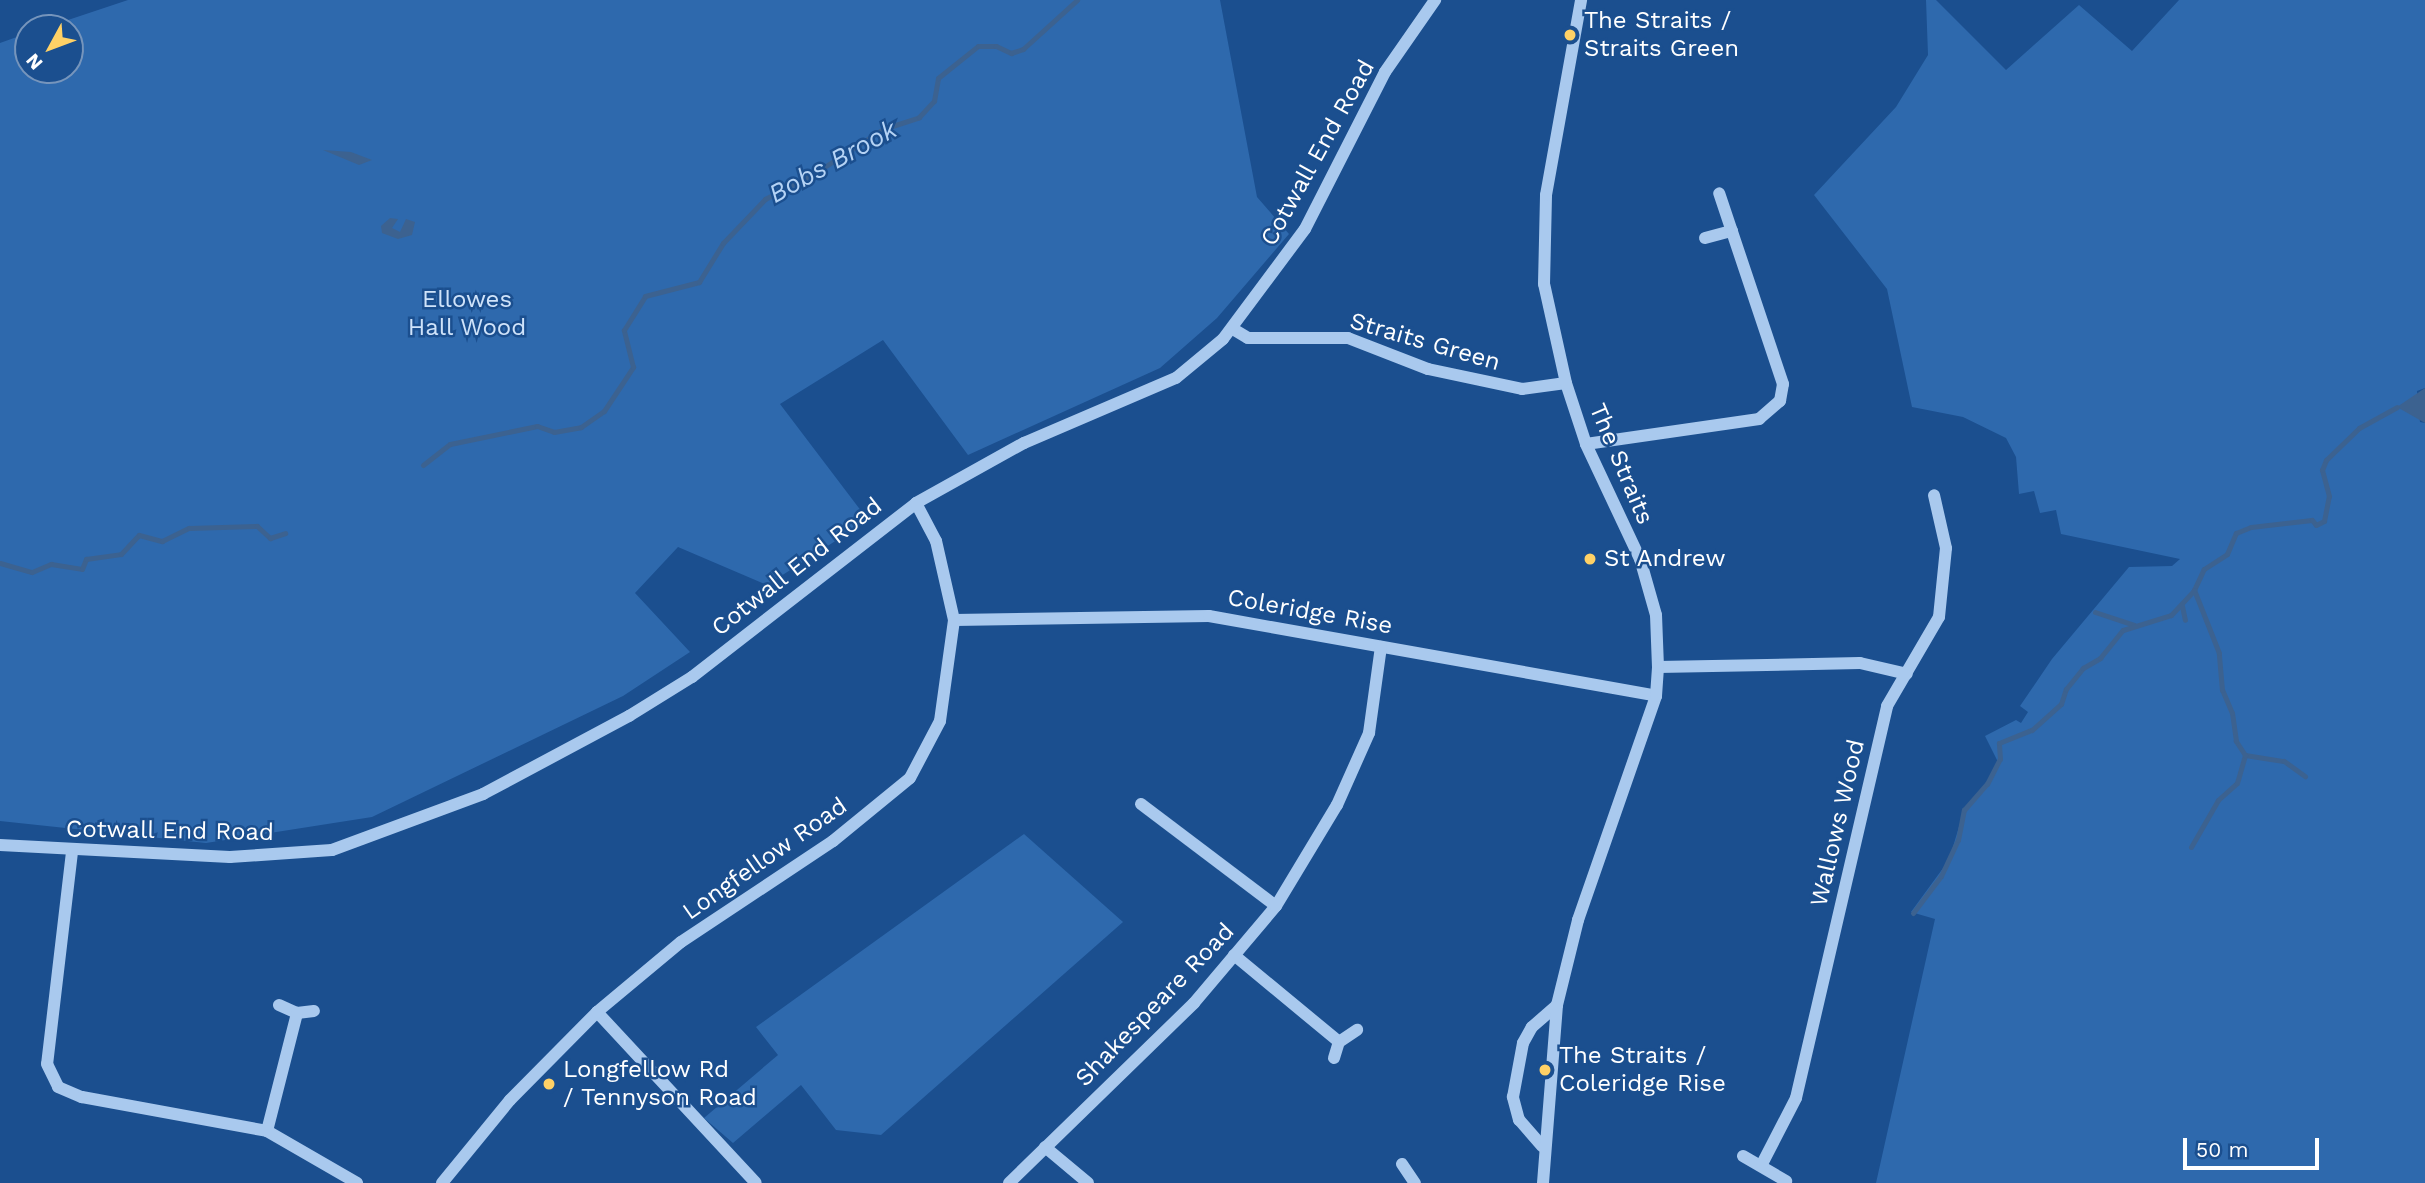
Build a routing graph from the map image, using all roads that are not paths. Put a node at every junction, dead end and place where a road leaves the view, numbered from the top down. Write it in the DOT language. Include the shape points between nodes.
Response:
graph roads {
  1 [pos="1435,0"];
  2 [pos="1581,0"];
  3 [pos="1719,193"];
  4 [pos="1732,231"];
  5 [pos="1705,238"];
  6 [pos="1233,329"];
  7 [pos="1566,383"];
  8 [pos="1586,444"];
  9 [pos="1934,495"];
  10 [pos="916,503"];
  11 [pos="954,620"];
  12 [pos="1381,646"];
  13 [pos="1658,667"];
  14 [pos="1907,674"];
  15 [pos="1656,696"];
  16 [pos="1141,804"];
  17 [pos="0,845"];
  18 [pos="72,852"];
  19 [pos="1276,906"];
  20 [pos="1234,955"];
  21 [pos="279,1005"];
  22 [pos="1557,1005"];
  23 [pos="314,1011"];
  24 [pos="597,1012"];
  25 [pos="296,1013"];
  26 [pos="1357,1030"];
  27 [pos="1339,1042"];
  28 [pos="1334,1058"];
  29 [pos="267,1131"];
  30 [pos="1542,1146"];
  31 [pos="1045,1147"];
  32 [pos="1743,1156"];
  33 [pos="1402,1164"];
  34 [pos="1762,1164"];
  35 [pos="1786,1181"];
  36 [pos="752,1182"];
  37 [pos="357,1183"];
  38 [pos="442,1183"];
  39 [pos="1009,1183"];
  40 [pos="1088,1183"];
  41 [pos="1415,1183"];
  42 [pos="1543,1183"];
  1 -- 6 [label="street, Cotwall End Road" via="1385,72 1305,229"];
  2 -- 7 [label="street, The Straits" via="1546,195 1544,284"];
  3 -- 4 [label="street"];
  4 -- 5 [label="street"];
  4 -- 8 [label="street" via="1783,384 1780,401 1759,419"];
  6 -- 7 [label="street, Straits Green" via="1248,338 1348,338 1428,369 1522,389"];
  6 -- 10 [label="street, Cotwall End Road" via="1175,378 1024,443"];
  7 -- 8 [label="street, The Straits"];
  8 -- 13 [label="street, The Straits" via="1640,559 1656,615"];
  9 -- 14 [label="street, Wallows Wood" via="1946,548 1939,617"];
  10 -- 11 [label="street, Longfellow Road" via="936,541"];
  10 -- 18 [label="street, Cotwall End Road" via="692,677 483,794 332,850 230,857"];
  11 -- 12 [label="street, Coleridge Rise" via="1209,616"];
  11 -- 24 [label="street, Longfellow Road" via="940,721 910,778 833,841 681,942"];
  12 -- 15 [label="street, Coleridge Rise"];
  12 -- 19 [label="street, Shakespeare Road" via="1369,733 1337,805"];
  13 -- 14 [label="street" via="1860,663"];
  13 -- 15 [label="street, The Straits"];
  14 -- 34 [label="street, Wallows Wood" via="1887,706 1796,1098"];
  15 -- 22 [label="street, The Straits" via="1578,920"];
  16 -- 19 [label="street"];
  17 -- 18 [label="street, Cotwall End Road"];
  18 -- 29 [label="street" via="47,1064 58,1087 82,1097"];
  19 -- 20 [label="street, Shakespeare Road"];
  20 -- 27 [label="street"];
  20 -- 31 [label="street, Shakespeare Road" via="1194,1003"];
  21 -- 25 [label="street"];
  22 -- 30 [label="street, The Straits"];
  22 -- 30 [label="street" via="1532,1027 1523,1043 1513,1097 1519,1120"];
  23 -- 25 [label="street"];
  24 -- 36 [label="street"];
  24 -- 38 [label="street, Longfellow Road" via="510,1100"];
  25 -- 29 [label="street"];
  26 -- 27 [label="street"];
  27 -- 28 [label="street"];
  29 -- 37 [label="street"];
  30 -- 42 [label="street, The Straits"];
  31 -- 39 [label="street, Shakespeare Road"];
  31 -- 40 [label="street"];
  32 -- 34 [label="street"];
  33 -- 41 [label="street"];
  34 -- 35 [label="street"];
}
